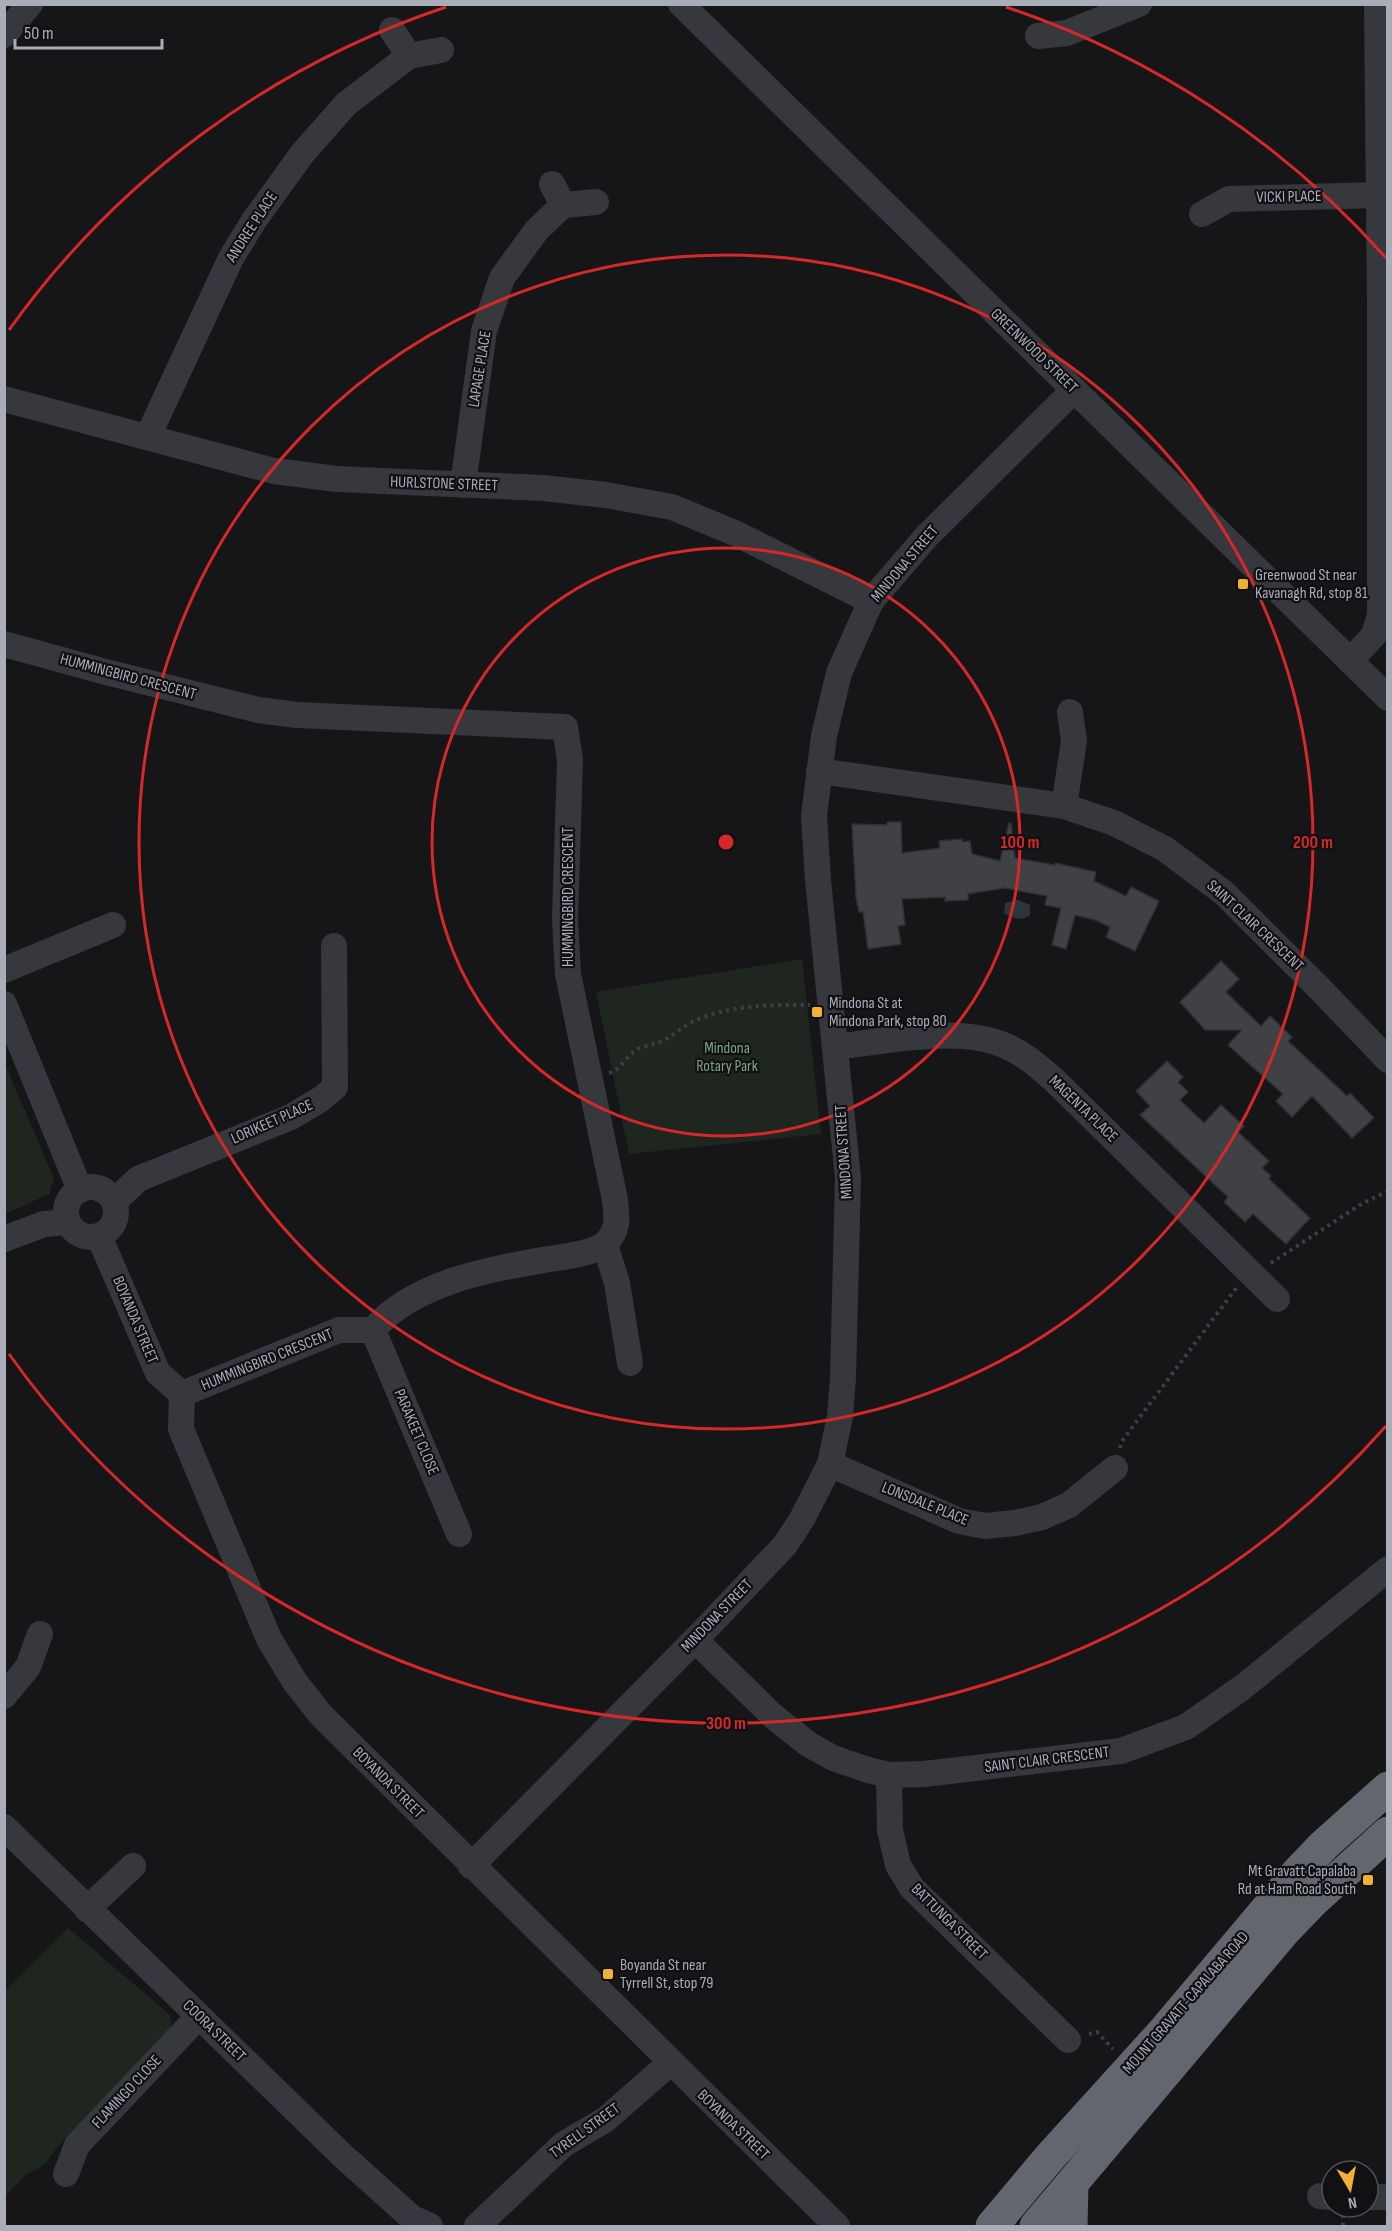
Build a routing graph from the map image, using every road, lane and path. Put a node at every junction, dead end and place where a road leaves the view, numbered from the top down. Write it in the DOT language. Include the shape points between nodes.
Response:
graph roads {
  1 [pos="30,4"];
  2 [pos="681,4"];
  3 [pos="1139,4"];
  4 [pos="1377,4"];
  5 [pos="392,30"];
  6 [pos="4,35"];
  7 [pos="1038,36"];
  8 [pos="441,50"];
  9 [pos="410,56"];
  10 [pos="1379,195"];
  11 [pos="596,202"];
  12 [pos="1202,214"];
  13 [pos="1384,307"];
  14 [pos="1074,390"];
  15 [pos="4,399"];
  16 [pos="147,436"];
  17 [pos="463,484"];
  18 [pos="872,601"];
  19 [pos="4,644"];
  20 [pos="1350,661"];
  21 [pos="1388,698"];
  22 [pos="1070,712"];
  23 [pos="819,771"];
  24 [pos="1064,806"];
  25 [pos="113,925"];
  26 [pos="334,946"];
  27 [pos="4,969"];
  28 [pos="4,1004"];
  29 [pos="812,1005"];
  30 [pos="835,1047"];
  31 [pos="1388,1060"];
  32 [pos="591,1078"];
  33 [pos="80,1190"];
  34 [pos="1388,1191"];
  35 [pos="114,1202"];
  36 [pos="68,1222"];
  37 [pos="99,1236"];
  38 [pos="4,1239"];
  39 [pos="605,1245"];
  40 [pos="1248,1271"];
  41 [pos="1277,1299"];
  42 [pos="373,1330"];
  43 [pos="630,1363"];
  44 [pos="182,1394"];
  45 [pos="830,1464"];
  46 [pos="1115,1468"];
  47 [pos="459,1533"];
  48 [pos="1388,1569"];
  49 [pos="40,1634"];
  50 [pos="695,1640"];
  51 [pos="4,1696"];
  52 [pos="890,1775"];
  53 [pos="1388,1788"];
  54 [pos="4,1827"];
  55 [pos="1388,1833"];
  56 [pos="133,1866"];
  57 [pos="471,1866"];
  58 [pos="87,1909"];
  59 [pos="198,2016"];
  60 [pos="1068,2040"];
  61 [pos="670,2063"];
  62 [pos="1131,2067"];
  63 [pos="66,2174"];
  64 [pos="1072,2184"];
  65 [pos="430,2226"];
  66 [pos="477,2226"];
  67 [pos="837,2226"];
  68 [pos="992,2226"];
  69 [pos="1036,2226"];
  70 [pos="1071,2226"];
  1 -- 6 [label="street"];
  2 -- 14 [label="street, GREENWOOD STREET"];
  3 -- 7 [label="street" via="1067,33"];
  4 -- 10 [label="street"];
  5 -- 9 [label="street"];
  8 -- 9 [label="street, ANDREE PLACE"];
  9 -- 16 [label="street, ANDREE PLACE" via="346,104 302,154 253,222 231,258"];
  10 -- 12 [label="street, VICKI PLACE" via="1229,198"];
  10 -- 13 [label="street"];
  11 -- 17 [label="street, LAPAGE PLACE" via="557,195 502,278 484,331"];
  13 -- 20 [label="street" via="1380,615 1374,635"];
  14 -- 18 [label="street, MINDONA STREET" via="926,537"];
  14 -- 20 [label="street, GREENWOOD STREET"];
  15 -- 16 [label="street, HURLSTONE STREET"];
  16 -- 17 [label="street, HURLSTONE STREET" via="274,471 337,479"];
  17 -- 18 [label="street, HURLSTONE STREET" via="543,488 672,507 737,534"];
  18 -- 23 [label="street, MINDONA STREET" via="839,672"];
  19 -- 32 [label="street, HUMMINGBIRD CRESCENT" via="258,710 565,727 570,760 565,919 568,974"];
  20 -- 21 [label="street, GREENWOOD STREET"];
  22 -- 24 [label="street" via="1074,741"];
  23 -- 24 [label="street, SAINT CLAIR CRESCENT"];
  23 -- 30 [label="street, MINDONA STREET" via="814,816"];
  24 -- 31 [label="street, SAINT CLAIR CRESCENT" via="1114,822 1165,849 1224,893"];
  25 -- 27 [label="street"];
  26 -- 35 [label="street, LORIKEET PLACE" via="335,1087 291,1117 138,1179"];
  28 -- 33 [label="street"];
  29 -- 32 [label="path" via="756,1005 700,1018 662,1041 638,1048 615,1071"];
  30 -- 40 [label="street, MAGENTA PLACE" via="926,1037 978,1037 1031,1060"];
  30 -- 45 [label="street, MINDONA STREET" via="848,1178 842,1387"];
  32 -- 39 [label="street, HUMMINGBIRD CRESCENT" via="615,1200 617,1224"];
  33 -- 35 [label="street" via="95,1188"];
  33 -- 36 [label="street" via="66,1207"];
  34 -- 40 [label="path" via="1272,1263"];
  35 -- 37 [label="street" via="116,1218"];
  36 -- 37 [label="street" via="84,1237"];
  36 -- 38 [label="street" via="44,1224"];
  37 -- 44 [label="street, BOYANDA STREET" via="158,1373"];
  39 -- 42 [label="street" via="490,1269 453,1281 399,1305"];
  39 -- 43 [label="street" via="617,1283"];
  40 -- 41 [label="street, MAGENTA PLACE"];
  40 -- 46 [label="path" via="1122,1441"];
  42 -- 44 [label="street, HUMMINGBIRD CRESCENT" via="339,1330"];
  42 -- 47 [label="street, PARAKEET CLOSE"];
  44 -- 57 [label="street, BOYANDA STREET" via="181,1429 269,1639 294,1682 321,1715"];
  45 -- 46 [label="street, LONSDALE PLACE" via="959,1521 985,1526 1042,1517 1069,1505"];
  45 -- 50 [label="street, MINDONA STREET" via="785,1545"];
  48 -- 52 [label="street, SAINT CLAIR CRESCENT" via="1244,1688 1186,1727 1121,1751"];
  49 -- 51 [label="street" via="28,1667"];
  50 -- 52 [label="street, SAINT CLAIR CRESCENT" via="772,1716 808,1744 834,1758"];
  50 -- 57 [label="street, MINDONA STREET"];
  52 -- 60 [label="street, BATTUNGA STREET" via="890,1830 898,1865 912,1888"];
  53 -- 62 [label="highway, MOUNT GRAVATT-CAPALABA ROAD" via="1299,1871"];
  54 -- 58 [label="street, COORA STREET"];
  55 -- 64 [label="highway, MOUNT GRAVATT-CAPALABA ROAD" via="1285,1930"];
  56 -- 58 [label="street"];
  57 -- 61 [label="street, BOYANDA STREET"];
  58 -- 59 [label="street, COORA STREET"];
  59 -- 63 [label="street, FLAMINGO CLOSE" via="77,2145"];
  59 -- 65 [label="street, COORA STREET" via="395,2203 412,2218"];
  60 -- 62 [label="path" via="1097,2032"];
  61 -- 66 [label="street, TYRELL STREET" via="605,2120 564,2144"];
  61 -- 67 [label="street, BOYANDA STREET"];
  62 -- 68 [label="highway, MOUNT GRAVATT-CAPALABA ROAD"];
  64 -- 69 [label="highway, MOUNT GRAVATT-CAPALABA ROAD"];
  64 -- 70 [label="highway"];
}
